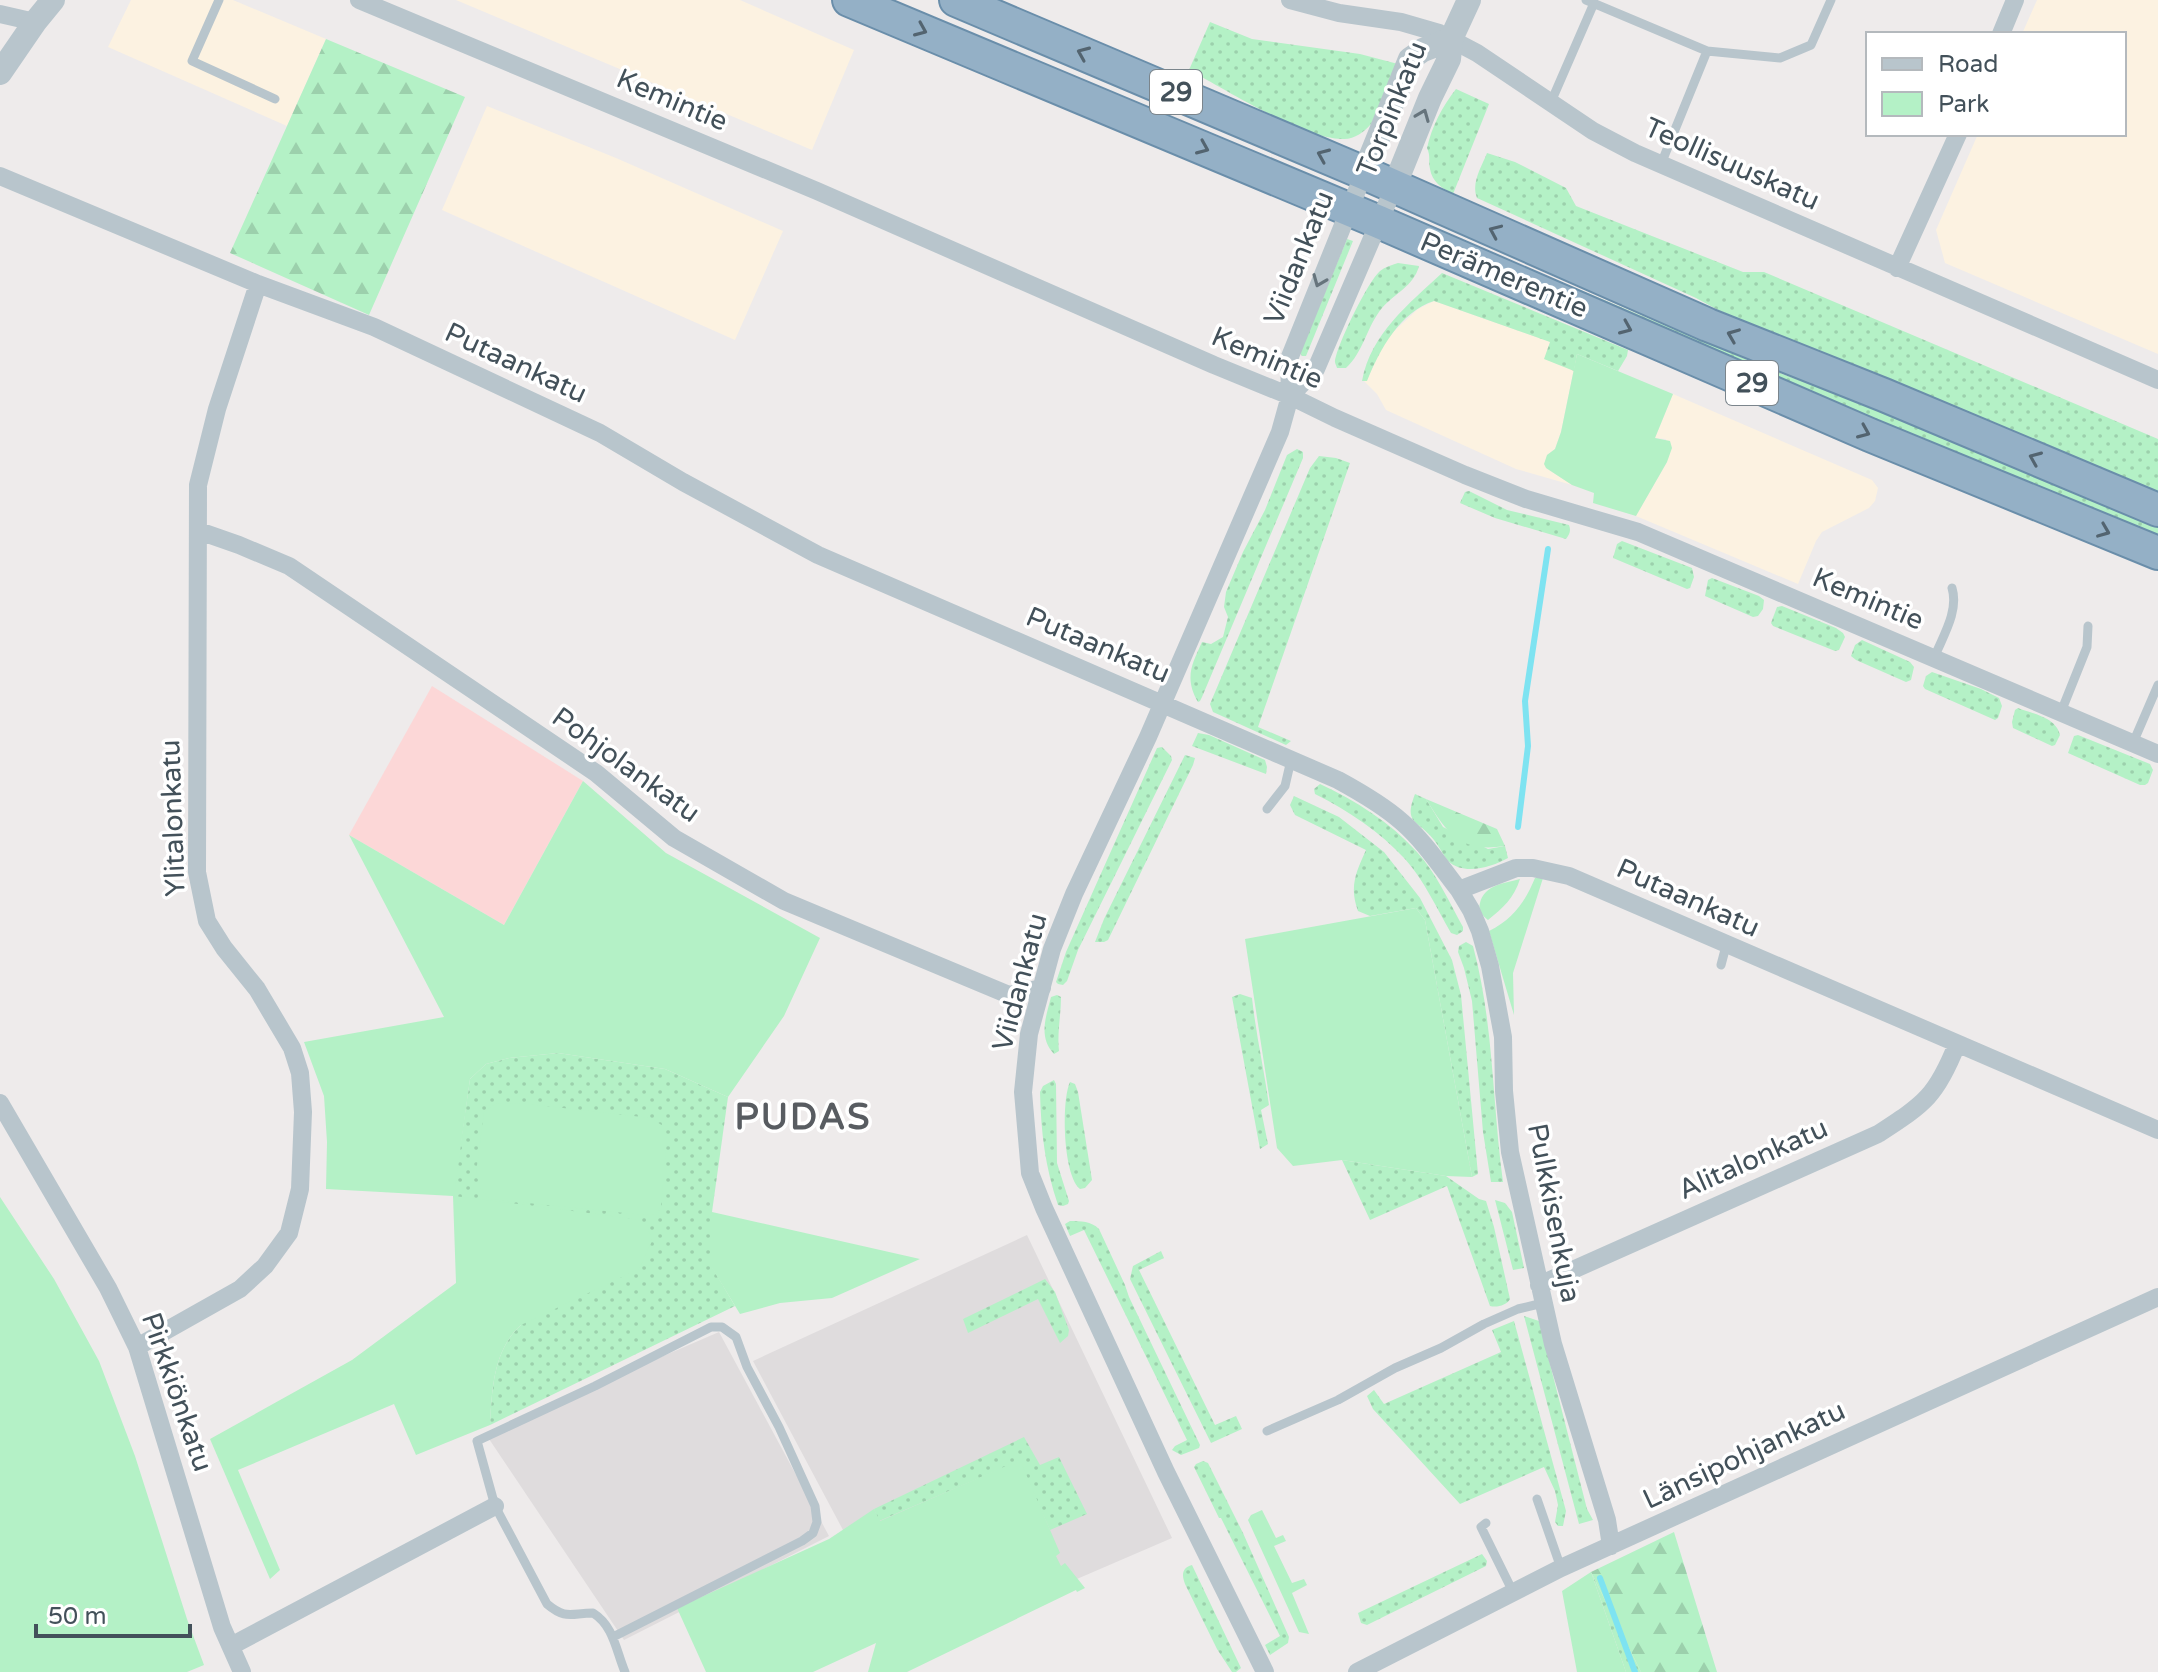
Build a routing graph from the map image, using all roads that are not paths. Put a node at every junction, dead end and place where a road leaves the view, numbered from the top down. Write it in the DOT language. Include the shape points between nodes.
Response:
graph roads {
  1 [pos="53,0"];
  2 [pos="219,0"];
  3 [pos="359,0"];
  4 [pos="849,0"];
  5 [pos="956,0"];
  6 [pos="1290,0"];
  7 [pos="1469,0"];
  8 [pos="1831,0"];
  9 [pos="2015,0"];
  10 [pos="1590,2"];
  11 [pos="0,14"];
  12 [pos="35,22"];
  13 [pos="2002,32"];
  14 [pos="1451,39"];
  15 [pos="1707,51"];
  16 [pos="0,73"];
  17 [pos="275,99"];
  18 [pos="1551,102"];
  19 [pos="1957,136"];
  20 [pos="1661,164"];
  21 [pos="0,176"];
  22 [pos="1356,190"];
  23 [pos="1387,203"];
  24 [pos="1897,268"];
  25 [pos="258,284"];
  26 [pos="2158,380"];
  27 [pos="1290,396"];
  28 [pos="2158,510"];
  29 [pos="199,531"];
  30 [pos="2158,553"];
  31 [pos="1952,588"];
  32 [pos="2088,626"];
  33 [pos="1934,658"];
  34 [pos="2158,685"];
  35 [pos="1162,703"];
  36 [pos="2061,712"];
  37 [pos="2133,743"];
  38 [pos="2158,754"];
  39 [pos="1291,760"];
  40 [pos="1267,809"];
  41 [pos="1459,890"];
  42 [pos="1726,946"];
  43 [pos="1721,965"];
  44 [pos="1042,988"];
  45 [pos="1957,1044"];
  46 [pos="0,1103"];
  47 [pos="2158,1130"];
  48 [pos="1541,1294"];
  49 [pos="2158,1297"];
  50 [pos="137,1347"];
  51 [pos="1267,1431"];
  52 [pos="1537,1499"];
  53 [pos="495,1506"];
  54 [pos="1486,1523"];
  55 [pos="1611,1546"];
  56 [pos="1561,1568"];
  57 [pos="1513,1592"];
  58 [pos="613,1637"];
  59 [pos="231,1646"];
  60 [pos="242,1672"];
  61 [pos="625,1672"];
  62 [pos="1265,1672"];
  63 [pos="1357,1672"];
  1 -- 12 [label="street"];
  2 -- 17 [label="lane" via="192,61"];
  3 -- 27 [label="street, Kemintie"];
  4 -- 22 [label="highway, Perämerentie / 29, one-way"];
  22 -- 5 [label="highway, Perämerentie / 29, one-way"];
  6 -- 14 [label="street, Teollisuuskatu" via="1401,22"];
  7 -- 14 [label="street, Torpinkatu"];
  8 -- 15 [label="lane" via="1811,45 1780,58"];
  9 -- 13 [label="street"];
  10 -- 15 [label="lane"];
  10 -- 18 [label="lane"];
  11 -- 12 [label="street"];
  12 -- 16 [label="street"];
  14 -- 18 [label="street, Teollisuuskatu"];
  14 -- 22 [label="street, Torpinkatu" via="1410,59"];
  23 -- 14 [label="street, Torpinkatu, one-way" via="1449,59"];
  15 -- 20 [label="lane"];
  18 -- 20 [label="street, Teollisuuskatu" via="1593,131"];
  19 -- 24 [label="street"];
  20 -- 24 [label="street, Teollisuuskatu"];
  21 -- 25 [label="street, Putaankatu"];
  22 -- 23 [label="highway, Perämerentie / 29"];
  22 -- 27 [label="street, Viidankatu, one-way" via="1289,359"];
  23 -- 27 [label="street, Viidankatu" via="1316,369"];
  28 -- 23 [label="highway, Perämerentie / 29, one-way" via="1884,395"];
  23 -- 30 [label="highway, Perämerentie / 29, one-way" via="1870,435"];
  24 -- 26 [label="street, Teollisuuskatu"];
  25 -- 29 [label="street, Ylitalonkatu" via="198,485"];
  25 -- 35 [label="street, Putaankatu" via="374,327 600,433 818,555"];
  27 -- 33 [label="street, Kemintie" via="1492,486 1638,532"];
  27 -- 35 [label="street, Viidankatu" via="1280,432"];
  29 -- 44 [label="street, Pohjolankatu" via="289,566 596,773 674,838 784,901 1009,995"];
  29 -- 50 [label="street, Ylitalonkatu" via="197,872 207,921 292,1048 303,1112 300,1189 289,1233 265,1266 240,1289"];
  31 -- 33 [label="lane" via="1954,609"];
  32 -- 36 [label="lane" via="2087,647"];
  33 -- 36 [label="street, Kemintie"];
  34 -- 37 [label="lane"];
  35 -- 39 [label="street, Putaankatu"];
  35 -- 44 [label="street, Viidankatu" via="1074,894"];
  36 -- 37 [label="street, Kemintie"];
  37 -- 38 [label="street, Kemintie"];
  39 -- 40 [label="lane" via="1285,786"];
  39 -- 41 [label="street, Putaankatu" via="1338,780 1402,822"];
  41 -- 42 [label="street, Putaankatu" via="1516,868 1533,868 1569,876"];
  41 -- 48 [label="street, Pulkkisenkuja" via="1490,966 1503,1037 1510,1152"];
  42 -- 43 [label="lane"];
  42 -- 45 [label="street, Putaankatu"];
  44 -- 62 [label="street, Viidankatu" via="1029,1034 1023,1092 1030,1173 1166,1472"];
  45 -- 47 [label="street, Putaankatu"];
  45 -- 48 [label="street, Alitalonkatu" via="1932,1094 1878,1134"];
  46 -- 50 [label="street, Pirkkiönkatu"];
  48 -- 51 [label="lane" via="1338,1400"];
  48 -- 55 [label="street, Pulkkisenkuja"];
  49 -- 55 [label="street, Länsipohjankatu"];
  50 -- 59 [label="street, Pirkkiönkatu"];
  52 -- 56 [label="lane"];
  53 -- 58 [label="lane" via="547,1604 567,1616 593,1613"];
  53 -- 58 [label="lane" via="477,1441 711,1327 722,1327 736,1337 815,1506 813,1533"];
  53 -- 59 [label="street"];
  54 -- 57 [label="lane" via="1481,1527"];
  55 -- 56 [label="street, Länsipohjankatu"];
  56 -- 57 [label="street, Länsipohjankatu"];
  57 -- 63 [label="street, Länsipohjankatu"];
  58 -- 61 [label="lane"];
  59 -- 60 [label="street, Pirkkiönkatu"];
}
